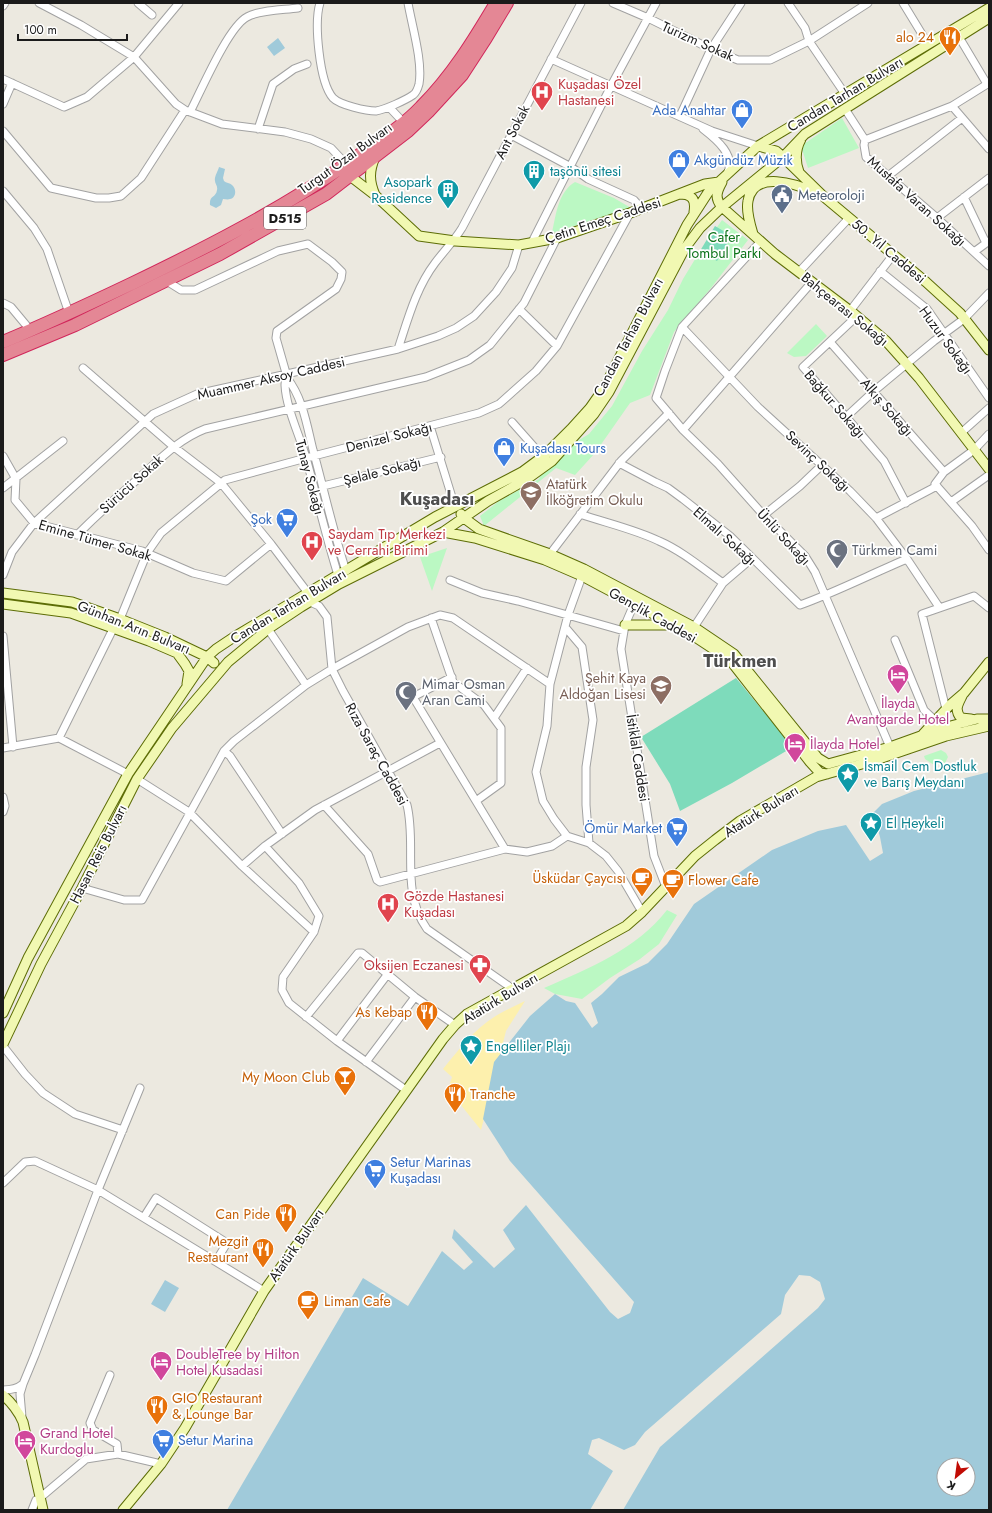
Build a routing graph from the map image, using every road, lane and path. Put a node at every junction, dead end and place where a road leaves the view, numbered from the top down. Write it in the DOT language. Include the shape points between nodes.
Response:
graph roads {
  1 [pos="5,3"];
  2 [pos="39,3"];
  3 [pos="138,3"];
  4 [pos="179,3"];
  5 [pos="320,3"];
  6 [pos="408,3"];
  7 [pos="493,3"];
  8 [pos="496,3"];
  9 [pos="507,3"];
  10 [pos="513,3"];
  11 [pos="581,3"];
  12 [pos="613,3"];
  13 [pos="656,3"];
  14 [pos="741,3"];
  15 [pos="788,3"];
  16 [pos="868,3"];
  17 [pos="904,3"];
  18 [pos="3,6"];
  19 [pos="298,8"];
  20 [pos="989,8"];
  21 [pos="152,15"];
  22 [pos="648,18"];
  23 [pos="989,18"];
  24 [pos="479,32"];
  25 [pos="959,37"];
  26 [pos="809,41"];
  27 [pos="928,44"];
  28 [pos="711,49"];
  29 [pos="134,58"];
  30 [pos="551,59"];
  31 [pos="307,64"];
  32 [pos="462,75"];
  33 [pos="3,79"];
  34 [pos="12,83"];
  35 [pos="988,83"];
  36 [pos="611,86"];
  37 [pos="845,94"];
  38 [pos="3,104"];
  39 [pos="952,106"];
  40 [pos="389,107"];
  41 [pos="845,109"];
  42 [pos="188,111"];
  43 [pos="680,116"];
  44 [pos="962,118"];
  45 [pos="404,123"];
  46 [pos="695,123"];
  47 [pos="258,129"];
  48 [pos="3,131"];
  49 [pos="805,134"];
  50 [pos="511,135"];
  51 [pos="865,140"];
  52 [pos="758,146"];
  53 [pos="989,150"];
  54 [pos="376,156"];
  55 [pos="783,157"];
  56 [pos="346,164"];
  57 [pos="571,167"];
  58 [pos="799,172"];
  59 [pos="350,176"];
  60 [pos="888,176"];
  61 [pos="989,178"];
  62 [pos="722,180"];
  63 [pos="3,191"];
  64 [pos="679,194"];
  65 [pos="376,196"];
  66 [pos="825,197"];
  67 [pos="964,197"];
  68 [pos="642,208"];
  69 [pos="718,210"];
  70 [pos="694,212"];
  71 [pos="630,213"];
  72 [pos="849,218"];
  73 [pos="937,218"];
  74 [pos="753,234"];
  75 [pos="557,238"];
  76 [pos="455,241"];
  77 [pos="761,241"];
  78 [pos="532,242"];
  79 [pos="988,242"];
  80 [pos="519,245"];
  81 [pos="974,252"];
  82 [pos="893,255"];
  83 [pos="989,266"];
  84 [pos="880,271"];
  85 [pos="799,272"];
  86 [pos="165,280"];
  87 [pos="812,282"];
  88 [pos="989,293"];
  89 [pos="3,303"];
  90 [pos="519,309"];
  91 [pos="69,313"];
  92 [pos="853,313"];
  93 [pos="964,319"];
  94 [pos="682,327"];
  95 [pos="31,331"];
  96 [pos="944,335"];
  97 [pos="3,342"];
  98 [pos="830,342"];
  99 [pos="557,346"];
  100 [pos="398,349"];
  101 [pos="989,350"];
  102 [pos="3,355"];
  103 [pos="907,364"];
  104 [pos="83,368"];
  105 [pos="286,376"];
  106 [pos="729,376"];
  107 [pos="874,391"];
  108 [pos="989,398"];
  109 [pos="302,406"];
  110 [pos="989,408"];
  111 [pos="290,409"];
  112 [pos="668,413"];
  113 [pos="846,417"];
  114 [pos="145,421"];
  115 [pos="512,422"];
  116 [pos="430,426"];
  117 [pos="683,430"];
  118 [pos="961,433"];
  119 [pos="989,434"];
  120 [pos="63,441"];
  121 [pos="171,449"];
  122 [pos="974,450"];
  123 [pos="3,456"];
  124 [pos="315,456"];
  125 [pos="441,457"];
  126 [pos="542,457"];
  127 [pos="306,458"];
  128 [pos="619,463"];
  129 [pos="822,465"];
  130 [pos="989,469"];
  131 [pos="944,472"];
  132 [pos="989,475"];
  133 [pos="16,479"];
  134 [pos="222,483"];
  135 [pos="323,486"];
  136 [pos="937,486"];
  137 [pos="3,488"];
  138 [pos="951,502"];
  139 [pos="906,503"];
  140 [pos="455,506"];
  141 [pos="580,514"];
  142 [pos="764,515"];
  143 [pos="435,517"];
  144 [pos="464,518"];
  145 [pos="876,518"];
  146 [pos="34,523"];
  147 [pos="443,532"];
  148 [pos="78,535"];
  149 [pos="271,544"];
  150 [pos="989,550"];
  151 [pos="147,553"];
  152 [pos="550,554"];
  153 [pos="751,559"];
  154 [pos="907,559"];
  155 [pos="342,573"];
  156 [pos="583,573"];
  157 [pos="3,575"];
  158 [pos="450,580"];
  159 [pos="722,583"];
  160 [pos="3,593"];
  161 [pos="825,596"];
  162 [pos="309,598"];
  163 [pos="636,600"];
  164 [pos="3,604"];
  165 [pos="939,607"];
  166 [pos="989,608"];
  167 [pos="568,615"];
  168 [pos="431,618"];
  169 [pos="120,619"];
  170 [pos="671,624"];
  171 [pos="114,627"];
  172 [pos="565,627"];
  173 [pos="694,627"];
  174 [pos="625,628"];
  175 [pos="268,629"];
  176 [pos="3,636"];
  177 [pos="234,637"];
  178 [pos="895,640"];
  179 [pos="186,646"];
  180 [pos="176,653"];
  181 [pos="210,660"];
  182 [pos="989,662"];
  183 [pos="527,668"];
  184 [pos="332,669"];
  185 [pos="199,672"];
  186 [pos="214,677"];
  187 [pos="452,677"];
  188 [pos="550,684"];
  189 [pos="306,685"];
  190 [pos="187,686"];
  191 [pos="964,693"];
  192 [pos="946,709"];
  193 [pos="494,718"];
  194 [pos="989,718"];
  195 [pos="977,719"];
  196 [pos="936,720"];
  197 [pos="989,726"];
  198 [pos="944,732"];
  199 [pos="923,734"];
  200 [pos="59,738"];
  201 [pos="440,743"];
  202 [pos="13,747"];
  203 [pos="890,747"];
  204 [pos="912,747"];
  205 [pos="3,748"];
  206 [pos="224,751"];
  207 [pos="833,764"];
  208 [pos="820,770"];
  209 [pos="389,772"];
  210 [pos="128,774"];
  211 [pos="137,778"];
  212 [pos="3,797"];
  213 [pos="476,801"];
  214 [pos="324,805"];
  215 [pos="3,812"];
  216 [pos="189,812"];
  217 [pos="282,834"];
  218 [pos="567,836"];
  219 [pos="589,842"];
  220 [pos="265,846"];
  221 [pos="505,849"];
  222 [pos="242,866"];
  223 [pos="410,875"];
  224 [pos="666,887"];
  225 [pos="82,888"];
  226 [pos="642,912"];
  227 [pos="314,932"];
  228 [pos="40,938"];
  229 [pos="51,944"];
  230 [pos="28,958"];
  231 [pos="41,964"];
  232 [pos="387,975"];
  233 [pos="513,989"];
  234 [pos="415,997"];
  235 [pos="3,1013"];
  236 [pos="306,1017"];
  237 [pos="455,1025"];
  238 [pos="337,1041"];
  239 [pos="3,1045"];
  240 [pos="366,1062"];
  241 [pos="140,1088"];
  242 [pos="406,1090"];
  243 [pos="123,1130"];
  244 [pos="3,1183"];
  245 [pos="98,1190"];
  246 [pos="144,1217"];
  247 [pos="216,1261"];
  248 [pos="264,1291"];
  249 [pos="110,1375"];
  250 [pos="23,1384"];
  251 [pos="3,1390"];
  252 [pos="3,1395"];
  253 [pos="23,1422"];
  254 [pos="118,1454"];
  255 [pos="161,1464"];
  256 [pos="38,1499"];
  257 [pos="32,1510"];
  258 [pos="37,1510"];
  259 [pos="43,1510"];
  260 [pos="123,1510"];
  1 -- 18 [label="street"];
  2 -- 29 [label="street" via="81,25"];
  3 -- 21 [label="street"];
  4 -- 29 [label="street"];
  5 -- 40 [label="street" via="317,15 318,38 325,81 333,98 364,109 377,111"];
  6 -- 40 [label="street" via="419,66 418,85 412,95"];
  7 -- 24 [label="highway"];
  8 -- 24 [label="highway, Turgut Özal Bulvarı / D515"];
  9 -- 32 [label="highway, Turgut Özal Bulvarı / D515"];
  10 -- 32 [label="highway" via="491,38"];
  11 -- 30 [label="street, Ant Sokak"];
  12 -- 22 [label="street, Turizm Sokak"];
  13 -- 22 [label="street"];
  14 -- 28 [label="street"];
  15 -- 26 [label="street" via="805,28"];
  16 -- 26 [label="street, Turizm Sokak"];
  17 -- 27 [label="street"];
  19 -- 42 [label="street" via="255,14 241,21 218,56"];
  20 -- 27 [label="main road, Candan Tarhan Bulvarı"];
  22 -- 28 [label="street, Turizm Sokak"];
  22 -- 36 [label="street"];
  23 -- 25 [label="main road, Candan Tarhan Bulvarı"];
  24 -- 45 [label="highway, Turgut Özal Bulvarı / D515" via="468,51 442,84"];
  25 -- 35 [label="street"];
  25 -- 41 [label="main road, Candan Tarhan Bulvarı"];
  26 -- 28 [label="street, Turizm Sokak" via="770,60 738,60"];
  26 -- 37 [label="street"];
  27 -- 37 [label="main road, Candan Tarhan Bulvarı"];
  28 -- 43 [label="street"];
  29 -- 34 [label="street" via="86,97 64,107"];
  29 -- 42 [label="street" via="176,104"];
  30 -- 36 [label="street"];
  30 -- 50 [label="street, Ant Sokak"];
  31 -- 47 [label="street" via="294,69 273,84"];
  32 -- 54 [label="highway, Turgut Özal Bulvarı / D515" via="408,132"];
  33 -- 34 [label="street"];
  34 -- 38 [label="street"];
  35 -- 39 [label="street"];
  36 -- 43 [label="street"];
  36 -- 57 [label="street"];
  37 -- 52 [label="main road, Candan Tarhan Bulvarı"];
  39 -- 44 [label="street"];
  39 -- 51 [label="street"];
  40 -- 45 [label="street"];
  41 -- 49 [label="main road, Candan Tarhan Bulvarı"];
  41 -- 51 [label="street, Mustafa Varan Sokağı"];
  42 -- 47 [label="street" via="222,124"];
  42 -- 48 [label="street" via="141,178 121,196 109,198 96,198 51,188"];
  43 -- 46 [label="street"];
  44 -- 53 [label="street"];
  44 -- 60 [label="street"];
  45 -- 56 [label="highway, Turgut Özal Bulvarı / D515"];
  46 -- 52 [label="street"];
  46 -- 62 [label="street" via="715,140 728,156 730,166"];
  47 -- 56 [label="street" via="285,132 325,144"];
  49 -- 55 [label="main road, Candan Tarhan Bulvarı"];
  49 -- 58 [label="main road" via="797,148 796,164"];
  50 -- 57 [label="street"];
  50 -- 76 [label="street, Ant Sokak"];
  51 -- 60 [label="street, Mustafa Varan Sokağı" via="866,157"];
  52 -- 55 [label="main road, 50. Yıl Caddesi" via="776,151"];
  52 -- 62 [label="main road, Candan Tarhan Bulvarı"];
  54 -- 59 [label="highway, Turgut Özal Bulvarı / D515"];
  54 -- 65 [label="main road, Çetin Emeç Caddesi" via="371,166 370,177"];
  55 -- 58 [label="main road, 50. Yıl Caddesi"];
  55 -- 69 [label="main road, Candan Tarhan Bulvarı"];
  56 -- 91 [label="highway, Turgut Özal Bulvarı / D515" via="320,183 221,239"];
  57 -- 68 [label="street" via="588,179 634,200"];
  57 -- 78 [label="street"];
  58 -- 66 [label="main road, 50. Yıl Caddesi"];
  59 -- 65 [label="main road, Çetin Emeç Caddesi"];
  59 -- 86 [label="highway, Turgut Özal Bulvarı / D515" via="326,194 276,223"];
  60 -- 73 [label="street, Mustafa Varan Sokağı"];
  61 -- 67 [label="street"];
  62 -- 64 [label="main road, Çetin Emeç Caddesi"];
  62 -- 69 [label="main road" via="716,196"];
  62 -- 70 [label="main road, Candan Tarhan Bulvarı" via="709,191"];
  63 -- 91 [label="street" via="48,249"];
  64 -- 68 [label="main road, Çetin Emeç Caddesi"];
  64 -- 70 [label="main road, Çetin Emeç Caddesi" via="691,197 694,201"];
  65 -- 76 [label="main road, Çetin Emeç Caddesi" via="419,236"];
  66 -- 72 [label="main road, 50. Yıl Caddesi"];
  66 -- 74 [label="main road" via="795,184 763,182 753,190 748,201"];
  67 -- 73 [label="street"];
  67 -- 79 [label="street"];
  68 -- 71 [label="main road, Çetin Emeç Caddesi"];
  69 -- 74 [label="main road, Bahçearası Sokağı"];
  69 -- 144 [label="main road, Candan Tarhan Bulvarı" via="685,248 609,392 594,414 552,461"];
  70 -- 126 [label="main road, Candan Tarhan Bulvarı" via="604,388 590,408"];
  71 -- 75 [label="main road, Çetin Emeç Caddesi"];
  71 -- 99 [label="street, Denizel Sokağı"];
  72 -- 82 [label="main road, 50. Yıl Caddesi"];
  72 -- 85 [label="street"];
  73 -- 81 [label="street, Mustafa Varan Sokağı"];
  74 -- 77 [label="main road, Bahçearası Sokağı"];
  75 -- 78 [label="main road, Çetin Emeç Caddesi"];
  75 -- 90 [label="street, Sürücü Sokak"];
  76 -- 80 [label="main road, Çetin Emeç Caddesi"];
  76 -- 100 [label="street, Ant Sokak" via="435,263 422,283"];
  77 -- 85 [label="main road, Bahçearası Sokağı"];
  77 -- 94 [label="street"];
  78 -- 80 [label="main road, Çetin Emeç Caddesi"];
  79 -- 81 [label="street"];
  80 -- 100 [label="street, Muammer Aksoy Caddesi" via="512,268 496,292 474,316 438,336"];
  81 -- 83 [label="street, Mustafa Varan Sokağı"];
  82 -- 84 [label="street, Bağkur Sokağı"];
  82 -- 93 [label="main road, 50. Yıl Caddesi" via="926,282"];
  84 -- 92 [label="street, Bağkur Sokağı"];
  84 -- 96 [label="street, Huzur Sokağı" via="927,309"];
  85 -- 87 [label="main road, Bahçearası Sokağı"];
  86 -- 102 [label="highway, Turgut Özal Bulvarı / D515" via="75,325"];
  86 -- 105 [label="street" via="182,290 195,290 278,251 308,244 332,262 342,272 342,279 336,289 277,330 276,338"];
  87 -- 92 [label="main road, Bahçearası Sokağı"];
  87 -- 106 [label="street"];
  88 -- 93 [label="street"];
  89 -- 95 [label="street" via="11,307"];
  90 -- 99 [label="street"];
  90 -- 109 [label="street, Sürücü Sokak" via="490,345 469,360 426,377"];
  91 -- 95 [label="highway, Turgut Özal Bulvarı / D515"];
  92 -- 98 [label="street, Bağkur Sokağı"];
  92 -- 103 [label="main road, Bahçearası Sokağı"];
  93 -- 96 [label="street"];
  93 -- 101 [label="main road, 50. Yıl Caddesi"];
  94 -- 106 [label="street, Sevinç Sokağı"];
  94 -- 112 [label="street, Ünlü Sokağı" via="656,398"];
  95 -- 97 [label="highway, Turgut Özal Bulvarı / D515"];
  96 -- 103 [label="street"];
  96 -- 108 [label="street, Huzur Sokağı"];
  98 -- 107 [label="street, Alkış Sokağı"];
  98 -- 113 [label="street, Bağkur Sokağı" via="803,368"];
  99 -- 116 [label="street, Denizel Sokağı" via="536,371 499,404 478,413"];
  100 -- 105 [label="street, Muammer Aksoy Caddesi"];
  103 -- 107 [label="street"];
  103 -- 118 [label="main road, Bahçearası Sokağı"];
  104 -- 114 [label="street, Rıza Saraç Caddesi"];
  105 -- 109 [label="street, Tunay Sokağı"];
  105 -- 111 [label="street, Tunay Sokağı"];
  105 -- 114 [label="street, Muammer Aksoy Caddesi" via="197,394 153,414"];
  106 -- 117 [label="street"];
  106 -- 129 [label="street, Sevinç Sokağı" via="758,407"];
  107 -- 113 [label="street"];
  107 -- 131 [label="street, Alkış Sokağı"];
  109 -- 111 [label="street, Sürücü Sokak"];
  109 -- 124 [label="street, Tunay Sokağı"];
  110 -- 118 [label="street"];
  111 -- 121 [label="street, Sürücü Sokak" via="205,429 189,435"];
  111 -- 127 [label="street, Tunay Sokağı"];
  112 -- 117 [label="street, Ünlü Sokağı"];
  112 -- 128 [label="street"];
  113 -- 139 [label="street, Bağkur Sokağı" via="884,461"];
  114 -- 121 [label="street, Rıza Saraç Caddesi"];
  114 -- 146 [label="street, Muammer Aksoy Caddesi"];
  115 -- 126 [label="street"];
  116 -- 124 [label="street, Denizel Sokağı"];
  116 -- 125 [label="street"];
  117 -- 142 [label="street, Ünlü Sokağı"];
  118 -- 122 [label="main road, Bahçearası Sokağı"];
  119 -- 122 [label="street"];
  120 -- 133 [label="street"];
  121 -- 134 [label="street, Rıza Saraç Caddesi"];
  121 -- 148 [label="street, Sürücü Sokak"];
  122 -- 130 [label="main road, Bahçearası Sokağı"];
  122 -- 131 [label="street"];
  123 -- 133 [label="street"];
  124 -- 127 [label="street, Denizel Sokağı"];
  124 -- 135 [label="street, Tunay Sokağı"];
  125 -- 135 [label="street, Şelale Sokağı"];
  125 -- 140 [label="street"];
  126 -- 140 [label="main road, Candan Tarhan Bulvarı" via="522,472"];
  127 -- 134 [label="street, Denizel Sokağı" via="225,480"];
  127 -- 155 [label="street, Tunay Sokağı" via="326,536"];
  128 -- 141 [label="street"];
  128 -- 153 [label="street, Elmalı Sokağı" via="668,488 730,536"];
  129 -- 142 [label="street"];
  129 -- 145 [label="street, Sevinç Sokağı"];
  131 -- 136 [label="street" via="935,484"];
  132 -- 138 [label="street"];
  133 -- 137 [label="street"];
  133 -- 146 [label="street, Emine Tümer Sokak" via="15,500"];
  134 -- 149 [label="street, Rıza Saraç Caddesi"];
  134 -- 151 [label="street, Denizel Sokağı" via="161,532"];
  135 -- 155 [label="street, Tunay Sokağı"];
  136 -- 138 [label="street"];
  136 -- 139 [label="street"];
  138 -- 150 [label="street"];
  139 -- 145 [label="street"];
  140 -- 143 [label="main road, Candan Tarhan Bulvarı"];
  140 -- 144 [label="main road, Gençlik Caddesi"];
  141 -- 152 [label="street"];
  141 -- 159 [label="street" via="660,541"];
  142 -- 161 [label="street, Ünlü Sokağı" via="805,556"];
  143 -- 147 [label="main road"];
  143 -- 155 [label="main road, Candan Tarhan Bulvarı"];
  144 -- 147 [label="main road, Candan Tarhan Bulvarı"];
  144 -- 152 [label="main road, Gençlik Caddesi" via="479,529"];
  145 -- 154 [label="street, Sevinç Sokağı"];
  146 -- 148 [label="street, Emine Tümer Sokak"];
  146 -- 157 [label="street, Muammer Aksoy Caddesi" via="12,552"];
  147 -- 156 [label="main road, Gençlik Caddesi" via="476,538"];
  147 -- 162 [label="main road, Candan Tarhan Bulvarı"];
  148 -- 151 [label="street, Emine Tümer Sokak"];
  149 -- 151 [label="street, Emine Tümer Sokak" via="226,581 193,573"];
  149 -- 162 [label="street, Rıza Saraç Caddesi"];
  151 -- 169 [label="street, Denizel Sokağı"];
  152 -- 156 [label="main road, Gençlik Caddesi"];
  153 -- 159 [label="street"];
  153 -- 161 [label="street, Elmalı Sokağı" via="800,605"];
  154 -- 161 [label="street"];
  154 -- 165 [label="street, Sevinç Sokağı"];
  155 -- 162 [label="main road, Candan Tarhan Bulvarı"];
  156 -- 163 [label="main road, Gençlik Caddesi"];
  156 -- 167 [label="street"];
  158 -- 167 [label="street" via="482,593"];
  159 -- 173 [label="street"];
  160 -- 169 [label="main road, Günhan Arın Bulvarı" via="72,602"];
  161 -- 203 [label="street, Ünlü Sokağı"];
  162 -- 175 [label="main road, Candan Tarhan Bulvarı"];
  162 -- 177 [label="main road, Candan Tarhan Bulvarı"];
  162 -- 184 [label="street, Rıza Saraç Caddesi" via="327,617"];
  163 -- 170 [label="main road, Gençlik Caddesi"];
  163 -- 173 [label="main road, Gençlik Caddesi"];
  163 -- 174 [label="street, İstiklal Caddesi"];
  164 -- 171 [label="main road, Günhan Arın Bulvarı" via="71,613"];
  165 -- 166 [label="street" via="974,596"];
  165 -- 192 [label="street" via="922,614"];
  167 -- 172 [label="street"];
  167 -- 174 [label="street"];
  168 -- 183 [label="street" via="440,615 453,618"];
  168 -- 184 [label="street" via="408,627"];
  168 -- 187 [label="street"];
  169 -- 179 [label="main road, Günhan Arın Bulvarı"];
  170 -- 174 [label="main road"];
  170 -- 208 [label="main road, Gençlik Caddesi" via="730,660"];
  171 -- 180 [label="main road, Günhan Arın Bulvarı"];
  171 -- 200 [label="street"];
  172 -- 188 [label="street"];
  172 -- 219 [label="street" via="582,647 592,720 586,767"];
  173 -- 208 [label="main road, Gençlik Caddesi" via="734,654"];
  174 -- 224 [label="street, İstiklal Caddesi" via="621,649 654,856"];
  175 -- 186 [label="main road, Candan Tarhan Bulvarı"];
  175 -- 189 [label="street"];
  176 -- 202 [label="street"];
  177 -- 179 [label="main road" via="212,648"];
  177 -- 181 [label="main road, Candan Tarhan Bulvarı" via="216,649"];
  178 -- 196 [label="street" via="924,710"];
  179 -- 181 [label="main road, Günhan Arın Bulvarı"];
  180 -- 185 [label="main road"];
  180 -- 190 [label="main road, Günhan Arın Bulvarı" via="189,671"];
  181 -- 185 [label="main road, Candan Tarhan Bulvarı"];
  181 -- 186 [label="main road" via="216,668"];
  182 -- 191 [label="main road"];
  183 -- 188 [label="street"];
  183 -- 193 [label="street"];
  184 -- 189 [label="street"];
  184 -- 209 [label="street, Rıza Saraç Caddesi"];
  185 -- 186 [label="main road" via="208,681"];
  185 -- 190 [label="main road, Hasan Reis Bulvarı"];
  186 -- 211 [label="main road, Hasan Reis Bulvarı" via="172,728"];
  187 -- 193 [label="street" via="453,682 484,705"];
  187 -- 201 [label="street" via="413,697"];
  188 -- 218 [label="street" via="547,726 536,772 543,801"];
  189 -- 206 [label="street" via="234,740"];
  190 -- 210 [label="main road, Hasan Reis Bulvarı"];
  191 -- 192 [label="main road"];
  191 -- 195 [label="main road" via="957,705 958,714 965,719"];
  192 -- 196 [label="main road"];
  193 -- 213 [label="street" via="502,728 501,783"];
  194 -- 195 [label="main road, Atatürk Bulvarı"];
  195 -- 198 [label="main road, Atatürk Bulvarı"];
  196 -- 198 [label="street"];
  196 -- 199 [label="main road"];
  197 -- 198 [label="main road, Atatürk Bulvarı"];
  198 -- 199 [label="main road, Atatürk Bulvarı"];
  198 -- 204 [label="main road, Atatürk Bulvarı"];
  199 -- 203 [label="main road, Atatürk Bulvarı"];
  199 -- 204 [label="main road"];
  200 -- 202 [label="street"];
  200 -- 210 [label="street"];
  201 -- 209 [label="street"];
  201 -- 213 [label="street"];
  202 -- 205 [label="street"];
  203 -- 207 [label="main road, Atatürk Bulvarı"];
  204 -- 208 [label="main road, Atatürk Bulvarı" via="876,760"];
  206 -- 216 [label="street"];
  206 -- 217 [label="street" via="230,756"];
  207 -- 208 [label="main road, Gençlik Caddesi" via="828,764"];
  208 -- 224 [label="main road, Atatürk Bulvarı" via="721,835 695,856"];
  209 -- 214 [label="street"];
  209 -- 223 [label="street, Rıza Saraç Caddesi" via="407,805 410,819"];
  210 -- 228 [label="main road, Hasan Reis Bulvarı"];
  211 -- 216 [label="street"];
  211 -- 225 [label="main road, Hasan Reis Bulvarı"];
  212 -- 215 [label="street"];
  213 -- 221 [label="street"];
  214 -- 217 [label="street"];
  214 -- 223 [label="street" via="368,854 377,880 380,882"];
  216 -- 222 [label="street"];
  216 -- 225 [label="street" via="142,900 124,900"];
  217 -- 220 [label="street"];
  218 -- 219 [label="street"];
  218 -- 221 [label="street" via="552,846 527,852"];
  219 -- 226 [label="street" via="606,856 618,871"];
  220 -- 222 [label="street"];
  220 -- 227 [label="street" via="299,883 319,916"];
  221 -- 223 [label="street"];
  222 -- 227 [label="street"];
  223 -- 233 [label="street, Rıza Saraç Caddesi" via="419,917 427,929"];
  224 -- 226 [label="main road, Atatürk Bulvarı"];
  225 -- 229 [label="main road, Hasan Reis Bulvarı"];
  226 -- 233 [label="main road, Atatürk Bulvarı" via="626,926"];
  227 -- 236 [label="street" via="283,977 282,990 289,1003"];
  228 -- 229 [label="street"];
  228 -- 230 [label="main road, Hasan Reis Bulvarı"];
  229 -- 231 [label="main road, Hasan Reis Bulvarı"];
  230 -- 231 [label="street"];
  230 -- 235 [label="main road, Hasan Reis Bulvarı"];
  231 -- 239 [label="main road, Hasan Reis Bulvarı"];
  232 -- 234 [label="street"];
  232 -- 236 [label="street" via="362,953 358,953"];
  232 -- 238 [label="street"];
  233 -- 237 [label="main road, Atatürk Bulvarı" via="467,1014"];
  234 -- 237 [label="street"];
  234 -- 240 [label="street"];
  236 -- 238 [label="street"];
  237 -- 242 [label="main road, Atatürk Bulvarı"];
  238 -- 240 [label="street"];
  239 -- 243 [label="street" via="43,1093 75,1114"];
  240 -- 242 [label="street"];
  241 -- 243 [label="street"];
  242 -- 248 [label="main road, Atatürk Bulvarı"];
  243 -- 245 [label="street"];
  244 -- 245 [label="street" via="25,1162 35,1161"];
  245 -- 246 [label="street"];
  245 -- 250 [label="street"];
  246 -- 247 [label="street"];
  246 -- 247 [label="street" via="156,1198 227,1242"];
  247 -- 248 [label="street"];
  248 -- 255 [label="main road, Atatürk Bulvarı"];
  249 -- 254 [label="street" via="90,1423 93,1430 117,1444"];
  250 -- 251 [label="street" via="12,1390"];
  250 -- 253 [label="street" via="20,1394"];
  252 -- 253 [label="main road" via="12,1402"];
  253 -- 256 [label="main road"];
  254 -- 255 [label="street"];
  254 -- 256 [label="street" via="86,1459"];
  255 -- 260 [label="main road, Atatürk Bulvarı"];
  256 -- 257 [label="street"];
  256 -- 258 [label="main road"];
  256 -- 259 [label="main road"];
}
